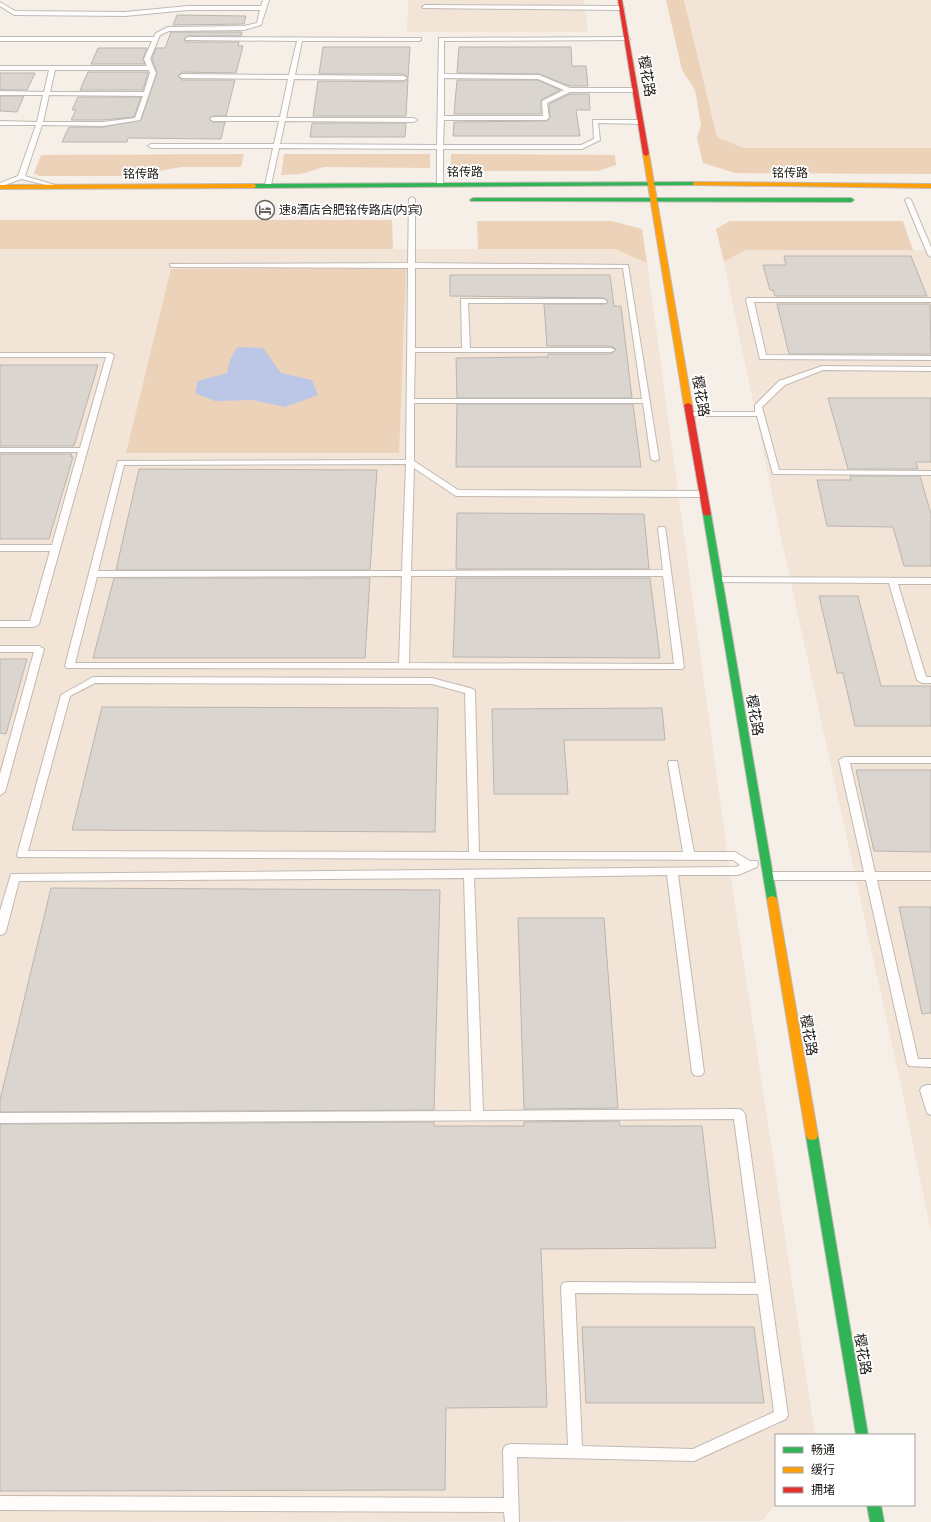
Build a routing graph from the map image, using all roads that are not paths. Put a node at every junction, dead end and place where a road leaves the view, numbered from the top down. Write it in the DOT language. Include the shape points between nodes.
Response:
graph roads {
  1 [pos="266,0"];
  2 [pos="0,4"];
  3 [pos="621,4"];
  4 [pos="425,7"];
  5 [pos="264,8"];
  6 [pos="0,39"];
  7 [pos="155,39"];
  8 [pos="188,39"];
  9 [pos="300,39"];
  10 [pos="419,39"];
  11 [pos="627,39"];
  12 [pos="0,68"];
  13 [pos="52,68"];
  14 [pos="151,68"];
  15 [pos="182,76"];
  16 [pos="441,76"];
  17 [pos="291,77"];
  18 [pos="404,78"];
  19 [pos="569,90"];
  20 [pos="636,90"];
  21 [pos="0,93"];
  22 [pos="46,94"];
  23 [pos="146,94"];
  24 [pos="440,118"];
  25 [pos="213,119"];
  26 [pos="282,119"];
  27 [pos="414,120"];
  28 [pos="641,122"];
  29 [pos="0,123"];
  30 [pos="39,124"];
  31 [pos="151,146"];
  32 [pos="276,147"];
  33 [pos="440,147"];
  34 [pos="21,177"];
  35 [pos="651,184"];
  36 [pos="268,185"];
  37 [pos="440,185"];
  38 [pos="0,186"];
  39 [pos="53,186"];
  40 [pos="931,186"];
  41 [pos="412,199"];
  42 [pos="466,200"];
  43 [pos="654,200"];
  44 [pos="860,200"];
  45 [pos="908,200"];
  46 [pos="931,255"];
  47 [pos="172,265"];
  48 [pos="411,265"];
  49 [pos="931,300"];
  50 [pos="603,301"];
  51 [pos="411,350"];
  52 [pos="466,350"];
  53 [pos="611,350"];
  54 [pos="0,355"];
  55 [pos="931,358"];
  56 [pos="931,369"];
  57 [pos="411,401"];
  58 [pos="646,401"];
  59 [pos="690,414"];
  60 [pos="760,414"];
  61 [pos="0,450"];
  62 [pos="83,450"];
  63 [pos="655,459"];
  64 [pos="410,462"];
  65 [pos="931,473"];
  66 [pos="704,494"];
  67 [pos="662,529"];
  68 [pos="0,548"];
  69 [pos="56,548"];
  70 [pos="407,573"];
  71 [pos="667,573"];
  72 [pos="93,574"];
  73 [pos="718,580"];
  74 [pos="893,581"];
  75 [pos="931,582"];
  76 [pos="0,624"];
  77 [pos="0,649"];
  78 [pos="404,666"];
  79 [pos="931,680"];
  80 [pos="931,760"];
  81 [pos="673,763"];
  82 [pos="0,792"];
  83 [pos="474,856"];
  84 [pos="689,856"];
  85 [pos="748,864"];
  86 [pos="766,864"];
  87 [pos="672,872"];
  88 [pos="469,874"];
  89 [pos="768,876"];
  90 [pos="870,876"];
  91 [pos="931,876"];
  92 [pos="0,931"];
  93 [pos="931,1063"];
  94 [pos="698,1072"];
  95 [pos="931,1090"];
  96 [pos="931,1110"];
  97 [pos="477,1116"];
  98 [pos="0,1118"];
  99 [pos="763,1289"];
  100 [pos="862,1434"];
  101 [pos="575,1452"];
  102 [pos="0,1503"];
  103 [pos="512,1505"];
  104 [pos="874,1506"];
  105 [pos="512,1522"];
  106 [pos="877,1522"];
  1 -- 5 [label="lane"];
  2 -- 5 [label="lane" via="14,13 125,14 188,8"];
  3 -- 4 [label="lane"];
  3 -- 11 [label="street, 樱花路"];
  5 -- 7 [label="lane" via="259,24 244,28 168,29 158,34"];
  6 -- 7 [label="lane"];
  7 -- 14 [label="lane" via="147,59"];
  8 -- 9 [label="lane"];
  9 -- 10 [label="lane"];
  9 -- 17 [label="lane"];
  11 -- 16 [label="lane" via="441,39"];
  11 -- 20 [label="street, 樱花路"];
  12 -- 13 [label="lane"];
  13 -- 14 [label="lane"];
  13 -- 22 [label="lane"];
  14 -- 23 [label="lane" via="153,73"];
  15 -- 17 [label="lane"];
  16 -- 19 [label="lane" via="539,77"];
  16 -- 24 [label="lane"];
  17 -- 18 [label="lane"];
  17 -- 26 [label="lane"];
  19 -- 20 [label="lane"];
  19 -- 24 [label="lane" via="544,102 546,118"];
  20 -- 28 [label="street, 樱花路"];
  21 -- 22 [label="lane"];
  22 -- 23 [label="lane"];
  22 -- 30 [label="lane"];
  23 -- 30 [label="lane" via="138,119 103,124"];
  24 -- 33 [label="lane"];
  25 -- 26 [label="lane"];
  26 -- 27 [label="lane"];
  26 -- 32 [label="lane"];
  28 -- 33 [label="lane" via="595,121 597,140 582,147"];
  28 -- 35 [label="street, 樱花路"];
  29 -- 30 [label="lane"];
  30 -- 34 [label="lane"];
  31 -- 32 [label="lane"];
  32 -- 33 [label="lane"];
  32 -- 36 [label="lane"];
  33 -- 37 [label="lane"];
  34 -- 38 [label="lane"];
  34 -- 39 [label="lane"];
  35 -- 37 [label="street, 铭传路"];
  35 -- 40 [label="street, 铭传路"];
  35 -- 43 [label="street, 樱花路"];
  36 -- 37 [label="street, 铭传路"];
  36 -- 39 [label="street, 铭传路"];
  38 -- 39 [label="street, 铭传路"];
  41 -- 48 [label="lane"];
  42 -- 43 [label="street, 铭传路"];
  43 -- 44 [label="street, 铭传路"];
  43 -- 59 [label="street, 樱花路"];
  45 -- 46 [label="lane"];
  47 -- 48 [label="lane"];
  48 -- 51 [label="lane"];
  48 -- 58 [label="lane" via="626,266"];
  49 -- 55 [label="lane" via="750,300 763,357"];
  50 -- 52 [label="lane" via="464,301"];
  51 -- 52 [label="lane"];
  51 -- 57 [label="lane"];
  52 -- 53 [label="lane"];
  54 -- 62 [label="lane" via="110,355"];
  56 -- 60 [label="lane" via="822,368 782,383 758,406"];
  57 -- 58 [label="lane"];
  57 -- 64 [label="lane"];
  58 -- 63 [label="lane"];
  59 -- 60 [label="lane"];
  59 -- 66 [label="street, 樱花路"];
  60 -- 65 [label="lane" via="776,472"];
  61 -- 62 [label="lane"];
  62 -- 69 [label="lane"];
  64 -- 66 [label="lane" via="456,493"];
  64 -- 70 [label="lane"];
  64 -- 72 [label="lane" via="121,463"];
  66 -- 73 [label="street, 樱花路"];
  67 -- 71 [label="lane"];
  68 -- 69 [label="lane"];
  69 -- 76 [label="lane" via="34,624"];
  70 -- 71 [label="lane"];
  70 -- 72 [label="lane"];
  70 -- 78 [label="lane"];
  71 -- 78 [label="lane" via="679,667"];
  72 -- 78 [label="lane" via="70,666"];
  73 -- 74 [label="lane"];
  73 -- 86 [label="street, 樱花路"];
  74 -- 75 [label="lane"];
  74 -- 79 [label="lane" via="922,680"];
  77 -- 82 [label="lane" via="39,649"];
  80 -- 90 [label="lane" via="844,760"];
  81 -- 84 [label="lane"];
  83 -- 83 [label="lane" via="94,855 22,855 66,695 93,680 432,681 470,691"];
  83 -- 84 [label="lane"];
  84 -- 85 [label="lane" via="735,856"];
  85 -- 86 [label="lane"];
  85 -- 87 [label="lane" via="738,871"];
  86 -- 89 [label="street, 樱花路"];
  87 -- 88 [label="lane"];
  87 -- 94 [label="lane"];
  88 -- 92 [label="lane" via="15,878"];
  88 -- 97 [label="lane"];
  89 -- 90 [label="lane"];
  89 -- 100 [label="street, 樱花路"];
  90 -- 91 [label="lane"];
  90 -- 93 [label="lane" via="913,1063"];
  95 -- 96 [label="lane" via="926,1090"];
  97 -- 98 [label="lane"];
  97 -- 99 [label="lane" via="739,1114"];
  99 -- 101 [label="lane" via="780,1415 694,1455"];
  99 -- 101 [label="lane" via="568,1287"];
  101 -- 103 [label="lane" via="510,1450"];
  102 -- 103 [label="lane"];
  103 -- 105 [label="lane"];
  104 -- 106 [label="street"];
}
